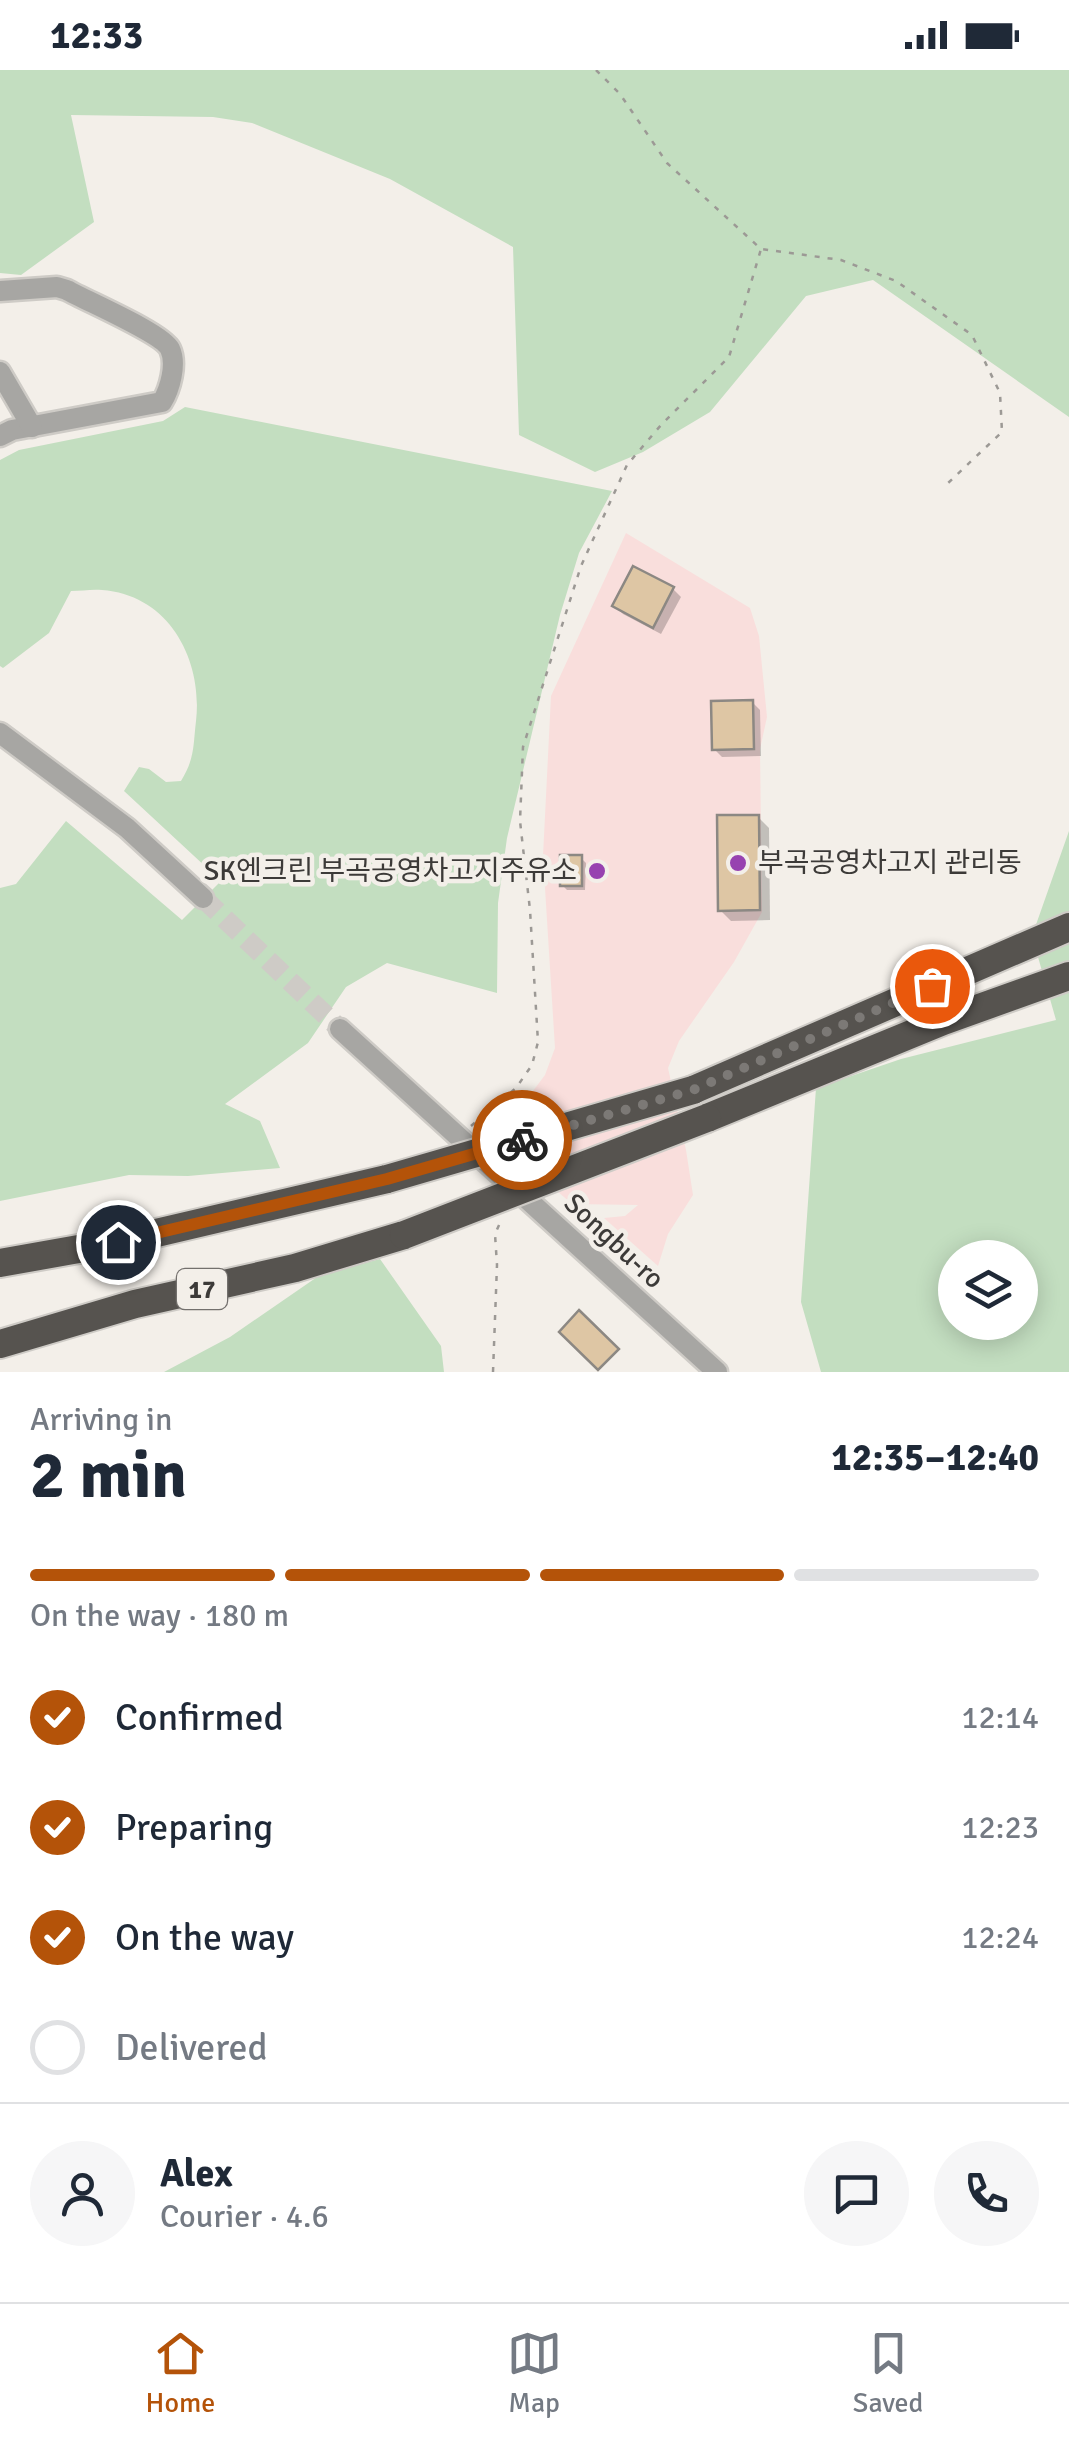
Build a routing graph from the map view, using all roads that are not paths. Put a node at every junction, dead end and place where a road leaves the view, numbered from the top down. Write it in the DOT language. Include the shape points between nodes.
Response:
graph roads {
  1 [pos="0,291"];
  2 [pos="0,372"];
  3 [pos="32,427"];
  4 [pos="0,436"];
  5 [pos="0,733"];
  6 [pos="203,898"];
  7 [pos="1069,927"];
  8 [pos="1069,976"];
  9 [pos="340,1028"];
  10 [pos="0,1264"];
  11 [pos="0,1344"];
  12 [pos="717,1372"];
  1 -- 3 [label="street" via="57,287 158,337 171,350 162,402"];
  2 -- 3 [label="street"];
  3 -- 4 [label="street"];
  5 -- 6 [label="street" via="126,828"];
  7 -- 10 [label="highway, 17, bridge" via="693,1090 387,1179"];
  8 -- 11 [label="highway, 17, bridge" via="404,1235"];
  9 -- 12 [label="street, Songbu-ro"];
}
